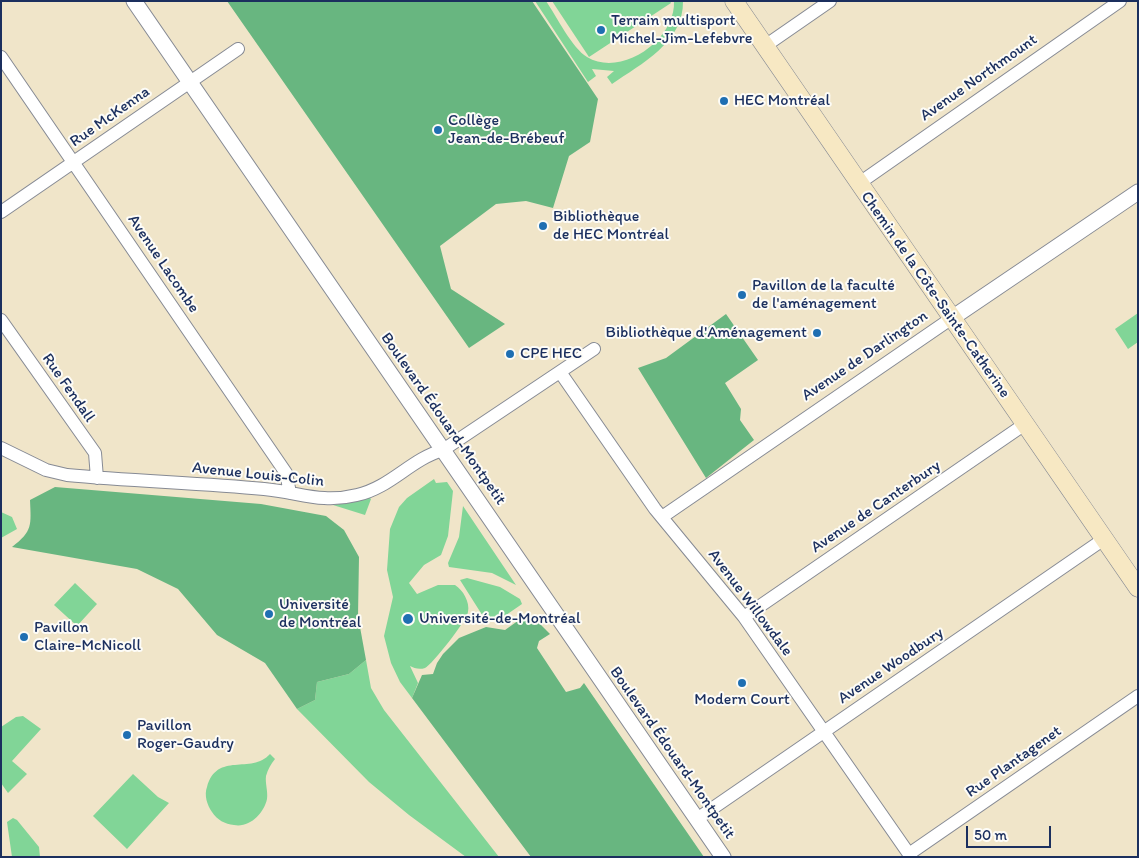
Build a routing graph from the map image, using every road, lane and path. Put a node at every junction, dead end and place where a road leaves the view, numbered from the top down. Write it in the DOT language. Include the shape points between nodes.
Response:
graph roads {
  1 [pos="134,1"];
  2 [pos="734,1"];
  3 [pos="830,1"];
  4 [pos="1120,1"];
  5 [pos="765,46"];
  6 [pos="238,49"];
  7 [pos="1,57"];
  8 [pos="190,82"];
  9 [pos="74,162"];
  10 [pos="858,184"];
  11 [pos="1138,192"];
  12 [pos="1,212"];
  13 [pos="952,318"];
  14 [pos="1,320"];
  15 [pos="594,349"];
  16 [pos="560,372"];
  17 [pos="1025,424"];
  18 [pos="1,448"];
  19 [pos="443,450"];
  20 [pos="97,478"];
  21 [pos="290,493"];
  22 [pos="662,517"];
  23 [pos="1104,539"];
  24 [pos="1138,588"];
  25 [pos="744,617"];
  26 [pos="1138,696"];
  27 [pos="823,732"];
  28 [pos="697,819"];
  29 [pos="910,856"];
  30 [pos="723,857"];
  1 -- 8 [label="street, Boulevard Édouard-Montpetit"];
  2 -- 5 [label="main road, Chemin de la Côte-Sainte-Catherine"];
  3 -- 5 [label="street"];
  4 -- 10 [label="street, Avenue Northmount"];
  5 -- 10 [label="main road, Chemin de la Côte-Sainte-Catherine"];
  6 -- 8 [label="street, Rue McKenna"];
  7 -- 9 [label="street, Avenue Lacombe"];
  8 -- 9 [label="street, Rue McKenna"];
  8 -- 19 [label="street, Boulevard Édouard-Montpetit"];
  9 -- 12 [label="street, Rue McKenna"];
  9 -- 21 [label="street, Avenue Lacombe" via="286,473"];
  10 -- 13 [label="main road, Chemin de la Côte-Sainte-Catherine"];
  11 -- 13 [label="street, Avenue de Darlington"];
  13 -- 17 [label="main road, Chemin de la Côte-Sainte-Catherine"];
  13 -- 22 [label="street, Avenue de Darlington"];
  14 -- 20 [label="street, Rue Fendall" via="94,453"];
  15 -- 16 [label="street, Avenue Louis-Colin"];
  16 -- 19 [label="street, Avenue Louis-Colin"];
  16 -- 22 [label="street, Avenue Willowdale"];
  17 -- 23 [label="main road, Chemin de la Côte-Sainte-Catherine"];
  17 -- 25 [label="street, Avenue de Canterbury"];
  18 -- 20 [label="street, Avenue Louis-Colin" via="54,473"];
  19 -- 21 [label="street, Avenue Louis-Colin" via="420,458 380,488 357,496 318,500"];
  19 -- 28 [label="street, Boulevard Édouard-Montpetit"];
  20 -- 21 [label="street, Avenue Louis-Colin"];
  22 -- 25 [label="street, Avenue Willowdale"];
  23 -- 24 [label="main road, Chemin de la Côte-Sainte-Catherine"];
  23 -- 27 [label="street, Avenue Woodbury"];
  25 -- 27 [label="street, Avenue Willowdale"];
  26 -- 29 [label="street, Rue Plantagenet"];
  27 -- 28 [label="street, Avenue Woodbury"];
  27 -- 29 [label="street, Avenue Willowdale"];
  28 -- 30 [label="street, Boulevard Édouard-Montpetit"];
}
